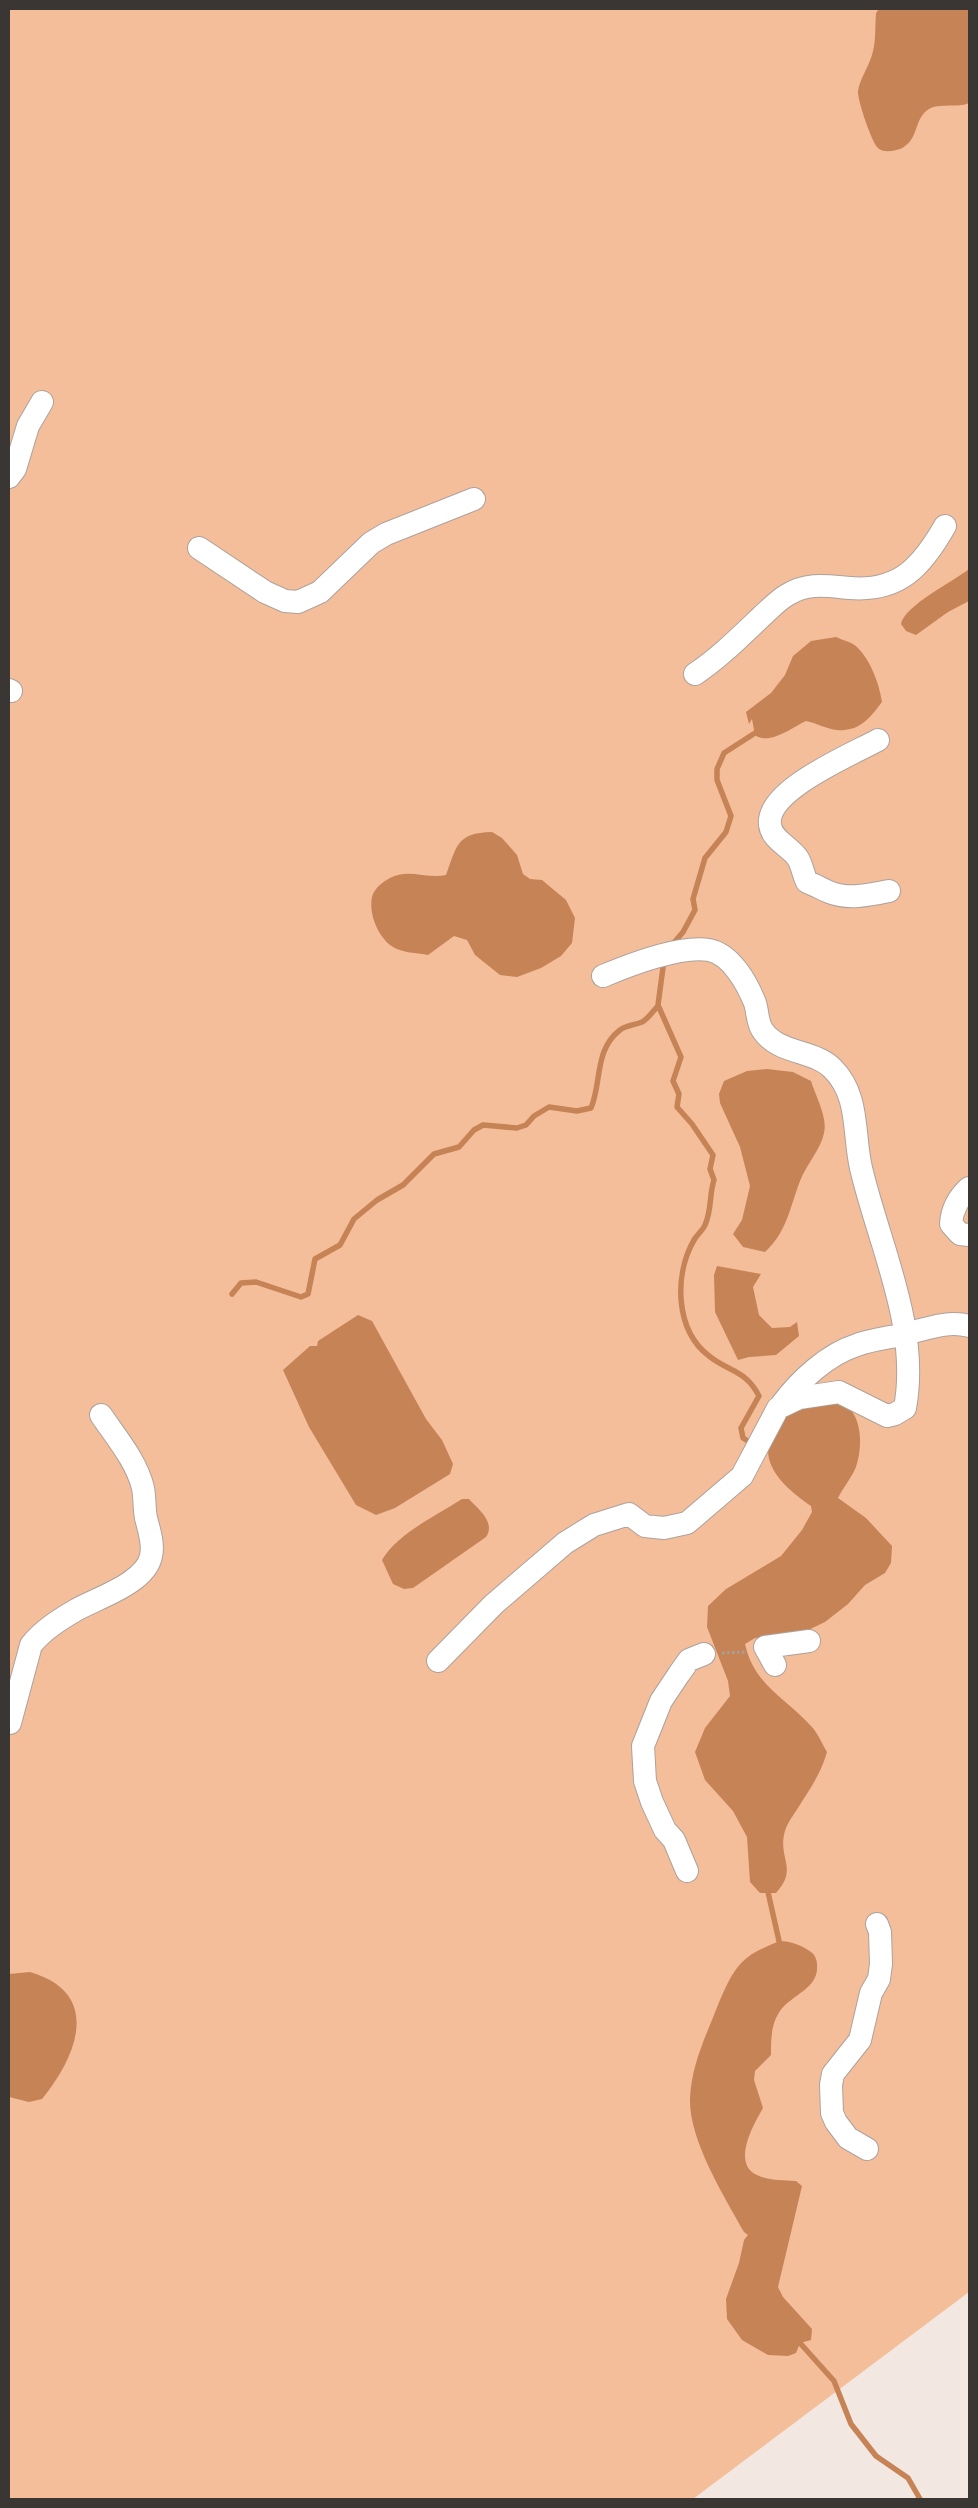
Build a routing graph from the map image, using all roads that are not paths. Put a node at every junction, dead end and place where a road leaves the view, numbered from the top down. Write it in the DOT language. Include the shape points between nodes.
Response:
graph roads {
  1 [pos="42,402"];
  2 [pos="9,476"];
  3 [pos="474,499"];
  4 [pos="945,526"];
  5 [pos="199,548"];
  6 [pos="695,674"];
  7 [pos="878,740"];
  8 [pos="889,891"];
  9 [pos="603,976"];
  10 [pos="969,1188"];
  11 [pos="969,1235"];
  12 [pos="969,1326"];
  13 [pos="905,1334"];
  14 [pos="778,1408"];
  15 [pos="101,1415"];
  16 [pos="809,1641"];
  17 [pos="704,1654"];
  18 [pos="438,1661"];
  19 [pos="775,1665"];
  20 [pos="10,1723"];
  21 [pos="686,1871"];
  22 [pos="877,1924"];
  23 [pos="867,2149"];
  1 -- 2 [label="lane" via="28,426 15,468"];
  3 -- 5 [label="lane" via="386,534 320,592 298,602 284,601 245,581"];
  4 -- 6 [label="lane" via="918,567 897,580 871,588 811,585 786,595 714,662"];
  7 -- 8 [label="lane" via="799,782 771,813 770,825 774,835 797,857 807,882 844,896"];
  9 -- 13 [label="lane" via="659,957 709,950 730,961 755,1003 761,1028 767,1037 832,1068 851,1098 861,1167"];
  10 -- 11 [label="lane" via="952,1211 951,1224 960,1234"];
  12 -- 13 [label="lane" via="930,1326"];
  13 -- 14 [label="lane" via="856,1345 840,1353 812,1372"];
  13 -- 14 [label="lane" via="909,1387 905,1408 895,1414 887,1416 839,1392 799,1398"];
  14 -- 18 [label="lane" via="742,1476 686,1523 664,1528 645,1526 629,1514 594,1525 565,1543 494,1604"];
  15 -- 20 [label="lane" via="143,1487 151,1558 145,1569 126,1585 77,1609 38,1636 31,1646"];
  16 -- 19 [label="lane" via="765,1647"];
  17 -- 21 [label="lane" via="688,1660 661,1701 643,1746 646,1781 652,1802 665,1830 674,1840"];
  22 -- 23 [label="lane" via="879,1979 870,1993 860,2040 833,2074 831,2085 832,2113 836,2122 848,2138"];
}
